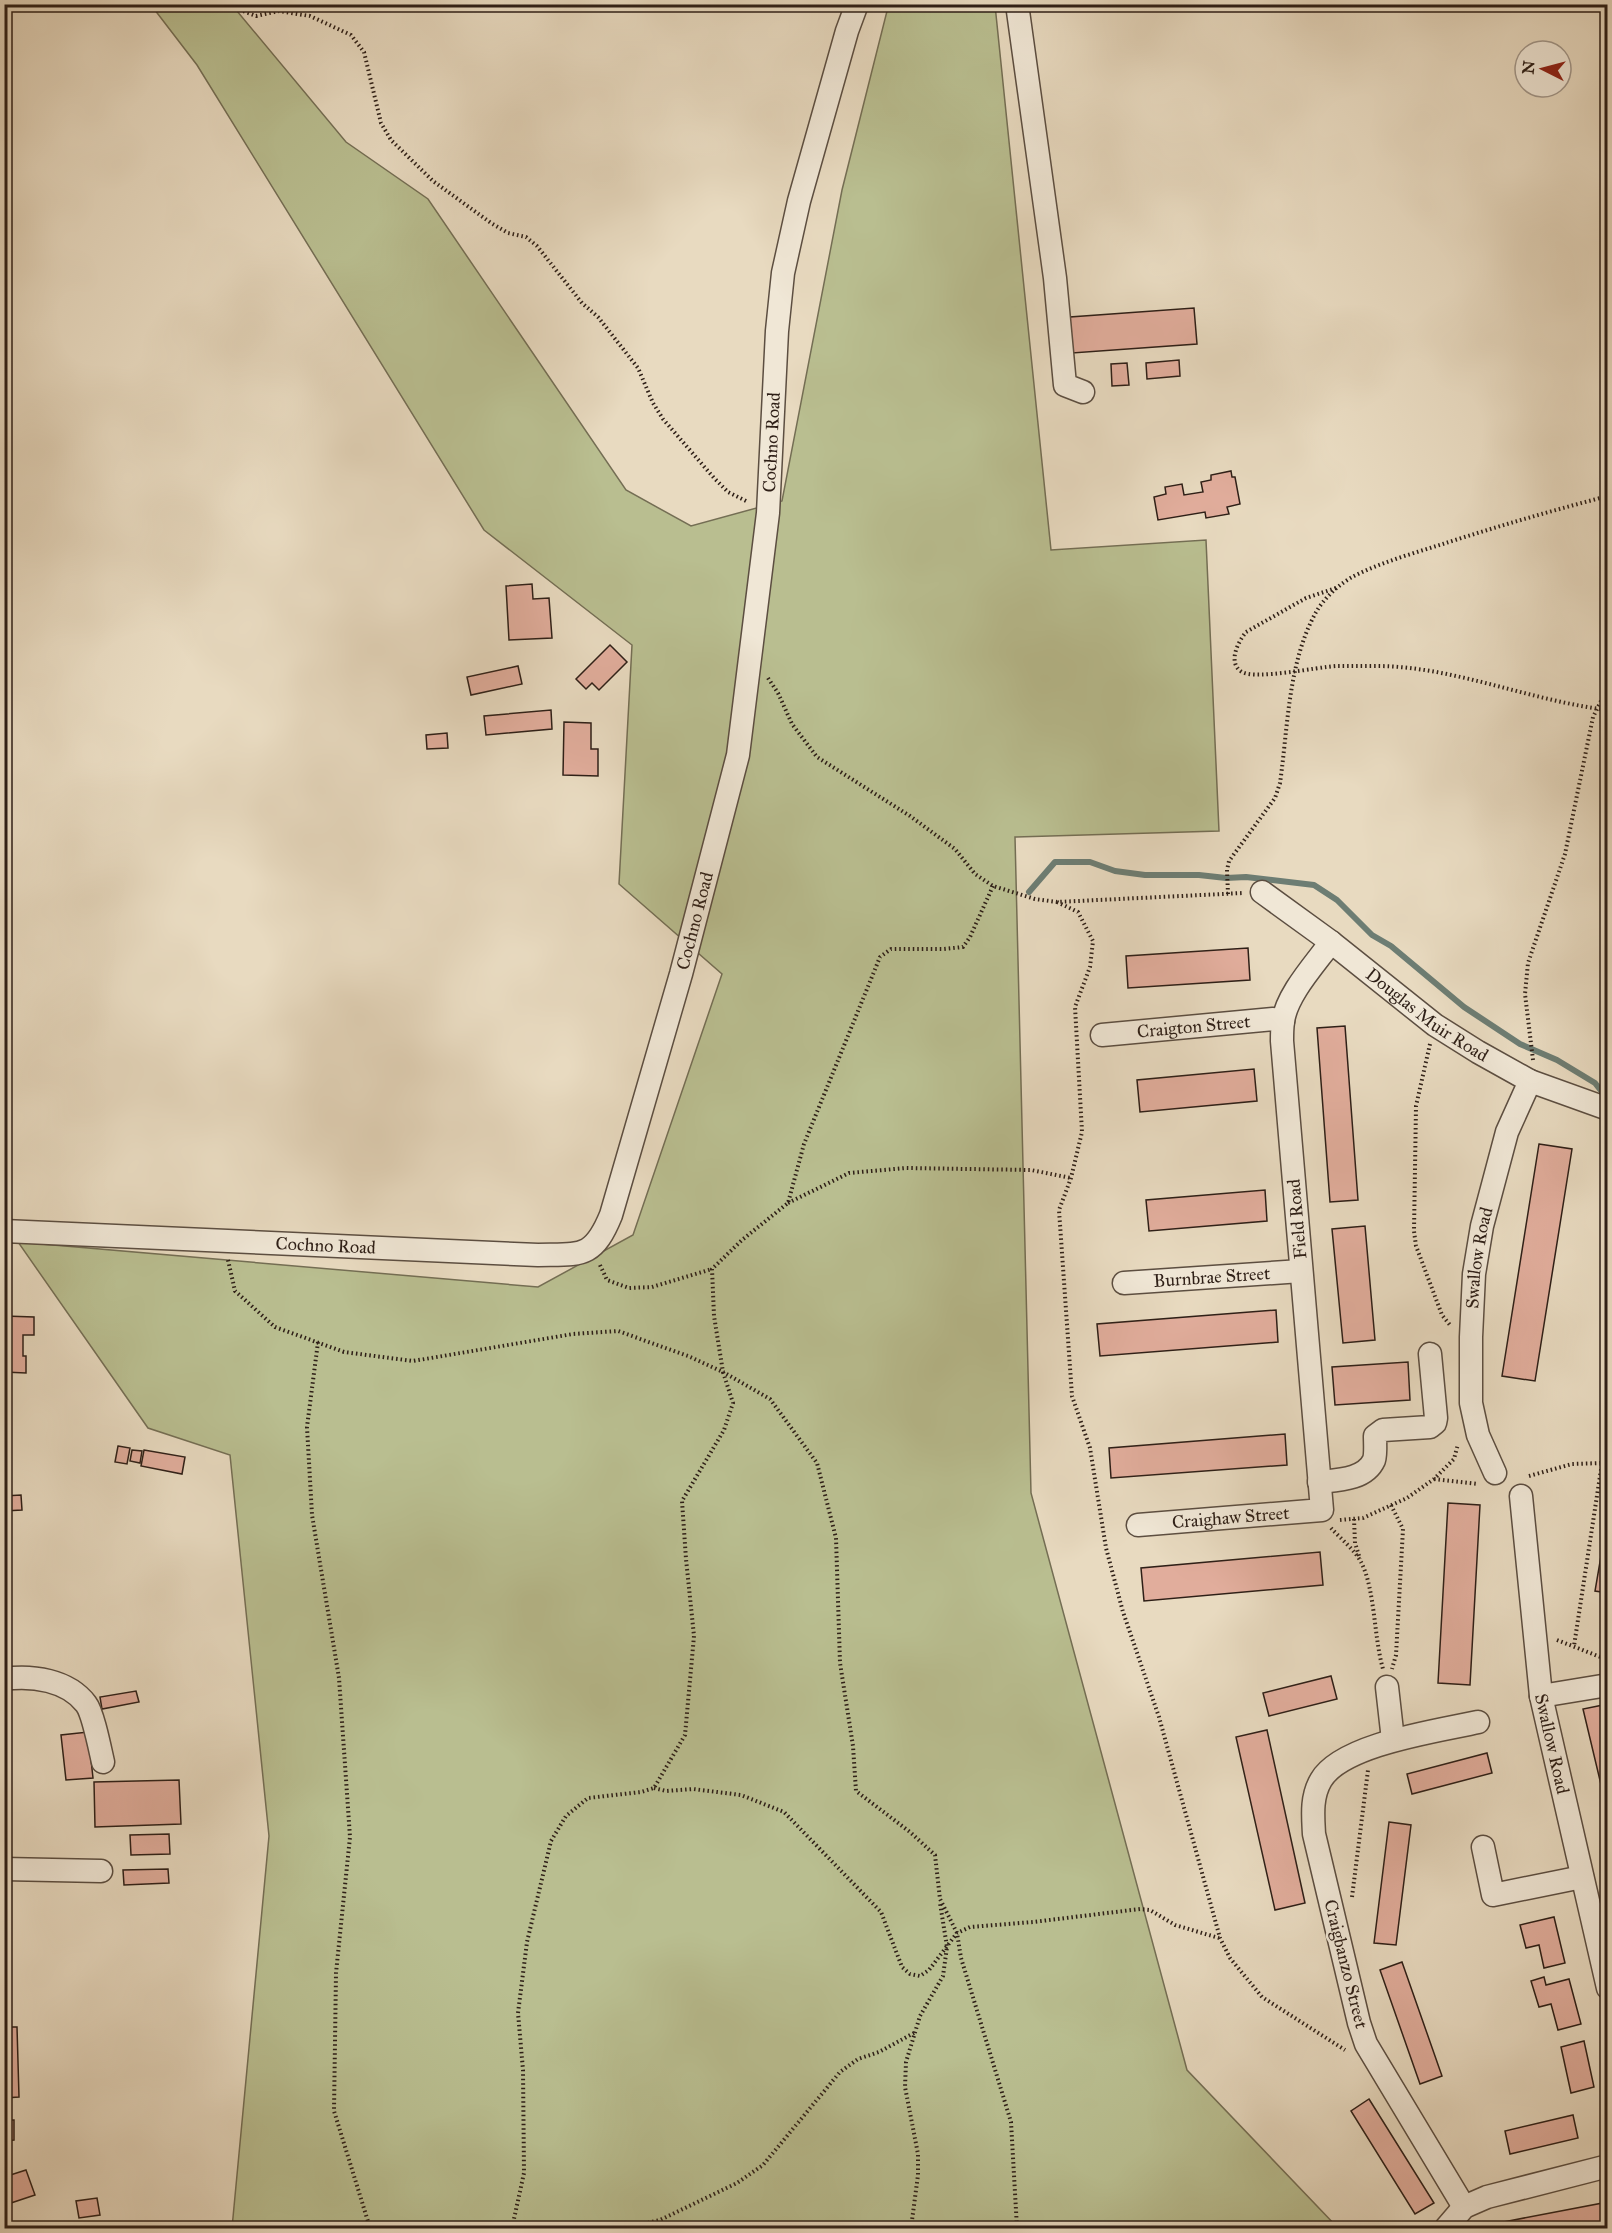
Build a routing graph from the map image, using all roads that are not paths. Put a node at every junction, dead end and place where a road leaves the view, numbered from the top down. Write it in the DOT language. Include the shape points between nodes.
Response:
graph roads {
  1 [pos="857,4"];
  2 [pos="1017,4"];
  3 [pos="1083,392"];
  4 [pos="1262,892"];
  5 [pos="1331,942"];
  6 [pos="1283,1021"];
  7 [pos="1102,1035"];
  8 [pos="1532,1071"];
  9 [pos="1608,1109"];
  10 [pos="4,1231"];
  11 [pos="1301,1271"];
  12 [pos="1124,1283"];
  13 [pos="1430,1354"];
  14 [pos="1490,1479"];
  15 [pos="1319,1482"];
  16 [pos="1521,1487"];
  17 [pos="1323,1516"];
  18 [pos="1138,1525"];
  19 [pos="4,1679"];
  20 [pos="1608,1685"];
  21 [pos="1388,1687"];
  22 [pos="1541,1696"];
  23 [pos="1478,1722"];
  24 [pos="1393,1740"];
  25 [pos="103,1762"];
  26 [pos="1483,1847"];
  27 [pos="4,1869"];
  28 [pos="101,1871"];
  29 [pos="1582,1877"];
  30 [pos="1608,1988"];
  31 [pos="1608,2166"];
  32 [pos="1464,2207"];
  33 [pos="1446,2229"];
  1 -- 10 [label="street, Cochno Road" via="799,201 783,273 768,513 730,794 681,974 602,1236 586,1252 538,1255"];
  2 -- 3 [label="street" via="1055,278 1065,385"];
  4 -- 5 [label="street, Douglas Muir Road"];
  5 -- 6 [label="street, Field Road" via="1297,990"];
  5 -- 8 [label="street, Douglas Muir Road" via="1435,1025 1478,1052"];
  6 -- 7 [label="street, Craigton Street"];
  6 -- 11 [label="street, Field Road"];
  8 -- 9 [label="street, Douglas Muir Road"];
  8 -- 14 [label="street, Swallow Road" via="1492,1181 1474,1274 1471,1403"];
  11 -- 12 [label="street, Burnbrae Street"];
  11 -- 15 [label="street, Field Road"];
  13 -- 15 [label="street" via="1435,1424 1383,1430 1376,1436 1374,1459 1367,1470 1351,1478"];
  15 -- 17 [label="street, Field Road"];
  16 -- 22 [label="street, Swallow Road"];
  17 -- 18 [label="street, Craighaw Street"];
  19 -- 25 [label="street" via="43,1679 70,1689 87,1705"];
  20 -- 22 [label="street"];
  21 -- 24 [label="street"];
  22 -- 29 [label="street, Swallow Road"];
  23 -- 24 [label="street, Craigbanzo Street"];
  24 -- 32 [label="street, Craigbanzo Street" via="1330,1767 1314,1800 1314,1834 1366,2044"];
  26 -- 29 [label="street" via="1493,1894"];
  27 -- 28 [label="street"];
  29 -- 30 [label="street, Swallow Road"];
  31 -- 32 [label="street" via="1513,2189"];
  32 -- 33 [label="street"];
}
